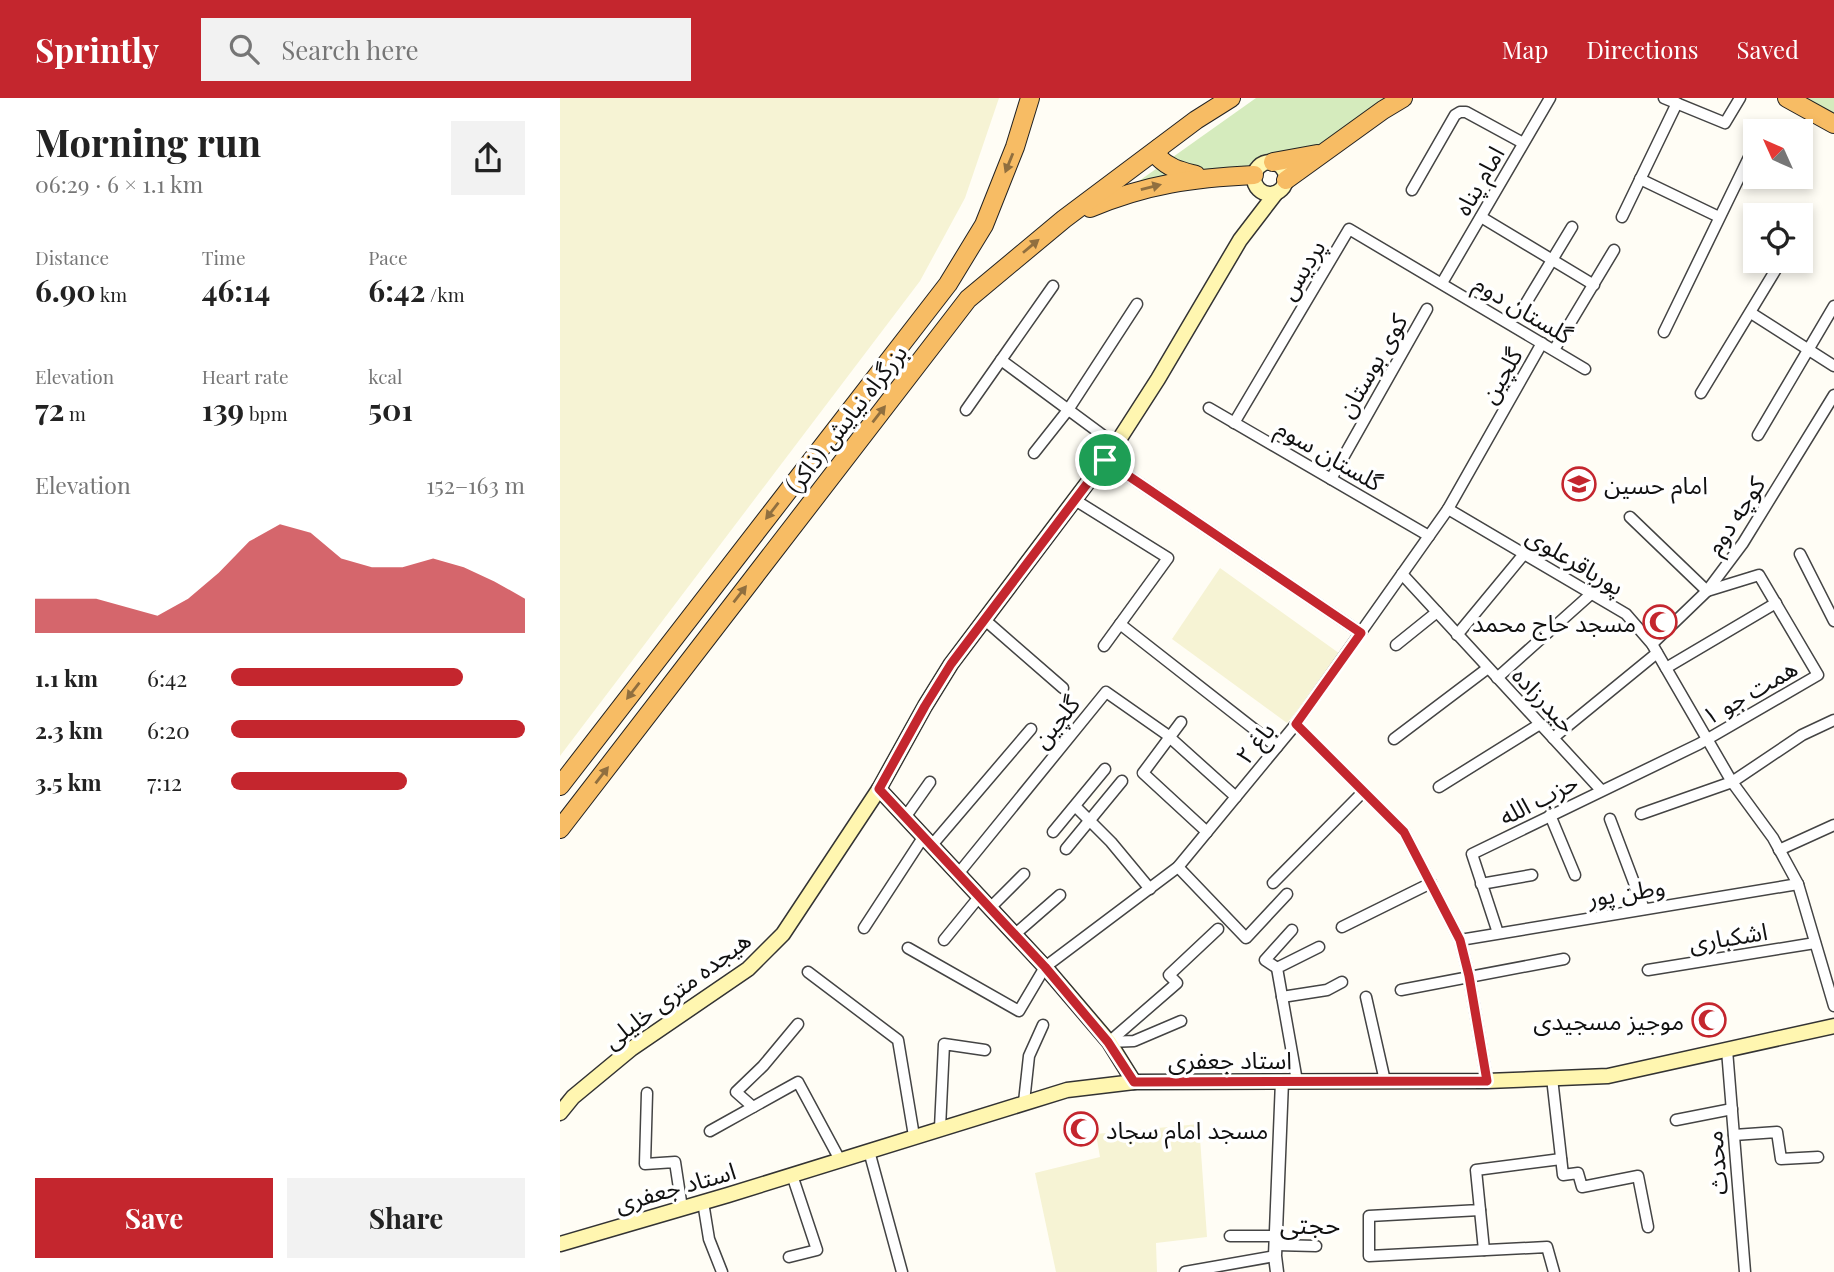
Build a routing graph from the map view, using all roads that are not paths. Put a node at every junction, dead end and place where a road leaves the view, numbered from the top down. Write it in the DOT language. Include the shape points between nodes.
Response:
graph roads {
  1 [pos="1030,98"];
  2 [pos="1231,98"];
  3 [pos="1403,98"];
  4 [pos="1550,98"];
  5 [pos="1664,98"];
  6 [pos="1740,98"];
  7 [pos="1787,98"];
  8 [pos="1677,103"];
  9 [pos="1834,124"];
  10 [pos="1523,143"];
  11 [pos="1159,148"];
  12 [pos="1324,153"];
  13 [pos="1273,162"];
  14 [pos="1743,169"];
  15 [pos="1206,177"];
  16 [pos="1640,179"];
  17 [pos="1257,183"];
  18 [pos="1281,187"];
  19 [pos="1412,190"];
  20 [pos="1481,217"];
  21 [pos="1622,217"];
  22 [pos="1719,217"];
  23 [pos="1064,219"];
  24 [pos="1572,228"];
  25 [pos="1240,240"];
  26 [pos="1615,250"];
  27 [pos="1552,260"];
  28 [pos="1774,273"];
  29 [pos="1442,283"];
  30 [pos="1594,285"];
  31 [pos="1053,286"];
  32 [pos="1138,304"];
  33 [pos="1834,306"];
  34 [pos="1523,308"];
  35 [pos="1427,309"];
  36 [pos="1751,313"];
  37 [pos="1664,332"];
  38 [pos="1542,343"];
  39 [pos="1807,349"];
  40 [pos="1554,350"];
  41 [pos="1001,360"];
  42 [pos="1834,366"];
  43 [pos="1585,369"];
  44 [pos="1701,393"];
  45 [pos="1834,395"];
  46 [pos="1209,408"];
  47 [pos="966,410"];
  48 [pos="1068,410"];
  49 [pos="1234,423"];
  50 [pos="1758,435"];
  51 [pos="1116,445"];
  52 [pos="1034,453"];
  53 [pos="1105,460"];
  54 [pos="1331,478"];
  55 [pos="1075,500"];
  56 [pos="1448,509"];
  57 [pos="1630,517"];
  58 [pos="1429,536"];
  59 [pos="1524,554"];
  60 [pos="1800,554"];
  61 [pos="1402,574"];
  62 [pos="1707,591"];
  63 [pos="1591,594"];
  64 [pos="1776,603"];
  65 [pos="1437,612"];
  66 [pos="985,620"];
  67 [pos="1834,621"];
  68 [pos="1120,624"];
  69 [pos="1361,633"];
  70 [pos="1457,635"];
  71 [pos="1396,645"];
  72 [pos="1104,646"];
  73 [pos="1654,649"];
  74 [pos="1488,668"];
  75 [pos="1665,668"];
  76 [pos="1497,678"];
  77 [pos="1063,688"];
  78 [pos="1834,720"];
  79 [pos="1181,722"];
  80 [pos="1296,724"];
  81 [pos="1540,724"];
  82 [pos="1031,729"];
  83 [pos="1169,737"];
  84 [pos="1553,738"];
  85 [pos="1394,739"];
  86 [pos="1703,742"];
  87 [pos="1277,747"];
  88 [pos="1105,769"];
  89 [pos="1122,781"];
  90 [pos="930,782"];
  91 [pos="1732,782"];
  92 [pos="560,786"];
  93 [pos="1439,787"];
  94 [pos="879,789"];
  95 [pos="1601,790"];
  96 [pos="1363,792"];
  97 [pos="1236,797"];
  98 [pos="1075,806"];
  99 [pos="1641,814"];
  100 [pos="1550,815"];
  101 [pos="906,816"];
  102 [pos="1610,819"];
  103 [pos="1089,820"];
  104 [pos="1834,825"];
  105 [pos="560,829"];
  106 [pos="1053,832"];
  107 [pos="1207,832"];
  108 [pos="928,840"];
  109 [pos="1066,849"];
  110 [pos="1779,850"];
  111 [pos="1178,867"];
  112 [pos="958,874"];
  113 [pos="1024,874"];
  114 [pos="1532,875"];
  115 [pos="1575,875"];
  116 [pos="1273,883"];
  117 [pos="1431,883"];
  118 [pos="1481,884"];
  119 [pos="1798,884"];
  120 [pos="1150,889"];
  121 [pos="1287,894"];
  122 [pos="1060,895"];
  123 [pos="979,897"];
  124 [pos="989,909"];
  125 [pos="1644,909"];
  126 [pos="864,928"];
  127 [pos="1342,928"];
  128 [pos="1218,929"];
  129 [pos="1292,930"];
  130 [pos="1498,933"];
  131 [pos="1014,935"];
  132 [pos="944,940"];
  133 [pos="1460,940"];
  134 [pos="1815,943"];
  135 [pos="1318,947"];
  136 [pos="908,948"];
  137 [pos="1834,958"];
  138 [pos="1564,959"];
  139 [pos="1820,959"];
  140 [pos="1045,967"];
  141 [pos="1277,968"];
  142 [pos="1648,970"];
  143 [pos="808,972"];
  144 [pos="1469,976"];
  145 [pos="1342,982"];
  146 [pos="1401,990"];
  147 [pos="1282,997"];
  148 [pos="1366,997"];
  149 [pos="1834,1006"];
  150 [pos="1181,1021"];
  151 [pos="798,1024"];
  152 [pos="1043,1025"];
  153 [pos="1834,1026"];
  154 [pos="1108,1042"];
  155 [pos="985,1049"];
  156 [pos="1727,1050"];
  157 [pos="1552,1078"];
  158 [pos="1290,1081"];
  159 [pos="1385,1081"];
  160 [pos="1487,1081"];
  161 [pos="1134,1082"];
  162 [pos="647,1093"];
  163 [pos="1024,1102"];
  164 [pos="753,1107"];
  165 [pos="1732,1109"];
  166 [pos="560,1113"];
  167 [pos="1676,1120"];
  168 [pos="940,1128"];
  169 [pos="710,1131"];
  170 [pos="1734,1135"];
  171 [pos="914,1136"];
  172 [pos="869,1151"];
  173 [pos="1818,1157"];
  174 [pos="1561,1159"];
  175 [pos="840,1160"];
  176 [pos="792,1175"];
  177 [pos="703,1202"];
  178 [pos="682,1208"];
  179 [pos="1480,1210"];
  180 [pos="1648,1227"];
  181 [pos="1230,1236"];
  182 [pos="560,1244"];
  183 [pos="1276,1246"];
  184 [pos="1315,1246"];
  185 [pos="1484,1250"];
  186 [pos="789,1257"];
  187 [pos="722,1272"];
  188 [pos="902,1272"];
  189 [pos="1185,1272"];
  190 [pos="1277,1272"];
  191 [pos="1554,1272"];
  192 [pos="1745,1272"];
  1 -- 92 [label="highway, بزرگراه نیایش (ذاکر), one-way" via="984,225 948,284"];
  2 -- 11 [label="highway, بزرگراه نیایش (ذاکر)"];
  3 -- 12 [label="highway"];
  4 -- 10 [label="street, امام پناه"];
  5 -- 8 [label="street"];
  6 -- 8 [label="street" via="1725,122"];
  7 -- 9 [label="highway"];
  8 -- 16 [label="street"];
  10 -- 19 [label="street" via="1460,112"];
  10 -- 20 [label="street, امام پناه"];
  11 -- 15 [label="highway" via="1158,157 1166,165"];
  11 -- 23 [label="highway, بزرگراه نیایش (ذاکر)"];
  12 -- 13 [label="highway"];
  12 -- 18 [label="highway"];
  13 -- 17 [label="main road" via="1258,168"];
  13 -- 18 [label="main road" via="1283,169"];
  14 -- 22 [label="street"];
  15 -- 17 [label="highway"];
  23 -- 15 [label="highway, one-way" via="1122,194"];
  16 -- 21 [label="street"];
  16 -- 22 [label="street"];
  17 -- 18 [label="main road" via="1270,195"];
  17 -- 25 [label="main road"];
  18 -- 25 [label="main road"];
  20 -- 27 [label="street"];
  20 -- 29 [label="street, امام پناه"];
  22 -- 37 [label="street"];
  105 -- 23 [label="highway, بزرگراه نیایش (ذاکر), one-way" via="968,299"];
  24 -- 27 [label="street"];
  25 -- 51 [label="main road, هیجده متری خلیلی"];
  26 -- 30 [label="street"];
  27 -- 30 [label="street"];
  27 -- 34 [label="street"];
  28 -- 36 [label="street"];
  29 -- 38 [label="street, گلستان دوم"];
  29 -- 49 [label="street, پردیس" via="1349,229"];
  30 -- 40 [label="street"];
  31 -- 41 [label="street"];
  32 -- 48 [label="street"];
  33 -- 39 [label="street"];
  35 -- 54 [label="street, کوی بوستان"];
  36 -- 39 [label="street"];
  36 -- 44 [label="street"];
  38 -- 40 [label="street, گلستان دوم"];
  38 -- 56 [label="street, گلچین"];
  39 -- 42 [label="street"];
  39 -- 50 [label="street"];
  40 -- 43 [label="street, گلستان دوم"];
  41 -- 47 [label="street"];
  41 -- 48 [label="street"];
  45 -- 62 [label="street, کوچه دوم" via="1743,543"];
  46 -- 49 [label="street, گلستان سوم"];
  48 -- 51 [label="street"];
  48 -- 52 [label="street"];
  49 -- 54 [label="street, گلستان سوم"];
  51 -- 53 [label="main road, هیجده متری خلیلی"];
  53 -- 55 [label="main road, هیجده متری خلیلی"];
  53 -- 69 [label="street"];
  54 -- 58 [label="street, گلستان سوم"];
  55 -- 66 [label="main road, هیجده متری خلیلی"];
  55 -- 68 [label="street" via="1168,558"];
  56 -- 58 [label="street, گلچین"];
  56 -- 59 [label="street, پورباقرعلوی"];
  57 -- 62 [label="street"];
  58 -- 61 [label="street, باغ ۲"];
  59 -- 63 [label="street, پورباقرعلوی"];
  59 -- 70 [label="street"];
  60 -- 67 [label="street"];
  61 -- 65 [label="street, حیدرزاده"];
  61 -- 69 [label="street, باغ ۲"];
  62 -- 64 [label="street, همت جو ۱" via="1759,575"];
  62 -- 73 [label="street, کوچه دوم"];
  63 -- 73 [label="street, پورباقرعلوی" via="1626,614"];
  63 -- 76 [label="street"];
  64 -- 75 [label="street"];
  64 -- 86 [label="street, همت جو ۱" via="1818,675"];
  65 -- 70 [label="street, حیدرزاده"];
  65 -- 71 [label="street"];
  66 -- 77 [label="street"];
  66 -- 94 [label="main road, هیجده متری خلیلی" via="951,664"];
  68 -- 72 [label="street"];
  68 -- 87 [label="street"];
  69 -- 80 [label="street, باغ ۲"];
  70 -- 74 [label="street, حیدرزاده"];
  73 -- 75 [label="street, پورباقرعلوی"];
  73 -- 84 [label="street, کوچه دوم"];
  74 -- 76 [label="street, حیدرزاده"];
  74 -- 85 [label="street"];
  75 -- 86 [label="street, پورباقرعلوی"];
  76 -- 81 [label="street, حیدرزاده"];
  78 -- 91 [label="street" via="1802,735"];
  79 -- 83 [label="street"];
  80 -- 87 [label="street, باغ ۲"];
  80 -- 96 [label="street"];
  81 -- 84 [label="street, حیدرزاده"];
  81 -- 93 [label="street"];
  82 -- 108 [label="street"];
  83 -- 97 [label="street, گلچین"];
  83 -- 107 [label="street" via="1143,773"];
  83 -- 112 [label="street, گلچین" via="1106,692"];
  84 -- 95 [label="street, حیدرزاده"];
  86 -- 91 [label="street, پورباقرعلوی"];
  86 -- 95 [label="street, حزب الله"];
  87 -- 97 [label="street, باغ ۲"];
  88 -- 98 [label="street"];
  89 -- 103 [label="street"];
  90 -- 101 [label="street"];
  91 -- 99 [label="street"];
  91 -- 110 [label="street, پورباقرعلوی"];
  94 -- 101 [label="main road"];
  94 -- 166 [label="main road, هیجده متری خلیلی" via="783,934 748,970 631,1049"];
  95 -- 100 [label="street, حزب الله"];
  96 -- 116 [label="street"];
  96 -- 117 [label="street" via="1404,832"];
  97 -- 107 [label="street, باغ ۲"];
  98 -- 103 [label="street"];
  98 -- 106 [label="street"];
  100 -- 115 [label="street"];
  100 -- 118 [label="street, حزب الله" via="1472,855"];
  101 -- 108 [label="main road"];
  102 -- 125 [label="street"];
  103 -- 109 [label="street"];
  103 -- 120 [label="street"];
  104 -- 110 [label="street"];
  107 -- 111 [label="street, باغ ۲"];
  108 -- 112 [label="main road"];
  108 -- 126 [label="street"];
  110 -- 119 [label="street, پورباقرعلوی"];
  111 -- 120 [label="street, باغ ۲"];
  111 -- 121 [label="street" via="1246,938"];
  112 -- 123 [label="main road"];
  113 -- 124 [label="street"];
  114 -- 118 [label="street"];
  117 -- 127 [label="street"];
  117 -- 133 [label="street"];
  118 -- 130 [label="street, حزب الله"];
  119 -- 125 [label="street, وطن پور"];
  119 -- 134 [label="street, پورباقرعلوی"];
  120 -- 140 [label="street, باغ ۲"];
  122 -- 131 [label="street"];
  123 -- 124 [label="main road"];
  123 -- 132 [label="street"];
  124 -- 131 [label="main road"];
  125 -- 130 [label="street, وطن پور"];
  128 -- 154 [label="street" via="1169,975 1177,983"];
  129 -- 141 [label="street" via="1265,960"];
  130 -- 133 [label="street, وطن پور"];
  131 -- 140 [label="main road"];
  133 -- 144 [label="street"];
  134 -- 139 [label="street, پورباقرعلوی"];
  134 -- 142 [label="street, اشکباری"];
  135 -- 141 [label="street"];
  136 -- 140 [label="street" via="1019,1011"];
  137 -- 139 [label="street"];
  138 -- 144 [label="street"];
  139 -- 149 [label="street, پورباقرعلوی"];
  140 -- 154 [label="main road"];
  141 -- 147 [label="street"];
  143 -- 171 [label="street" via="898,1040"];
  144 -- 146 [label="street"];
  144 -- 160 [label="street"];
  145 -- 147 [label="street" via="1327,990"];
  147 -- 158 [label="street"];
  148 -- 159 [label="street"];
  150 -- 154 [label="street" via="1134,1041"];
  151 -- 164 [label="street" via="736,1092"];
  152 -- 163 [label="street" via="1029,1056"];
  153 -- 156 [label="main road, استاد جعفری"];
  154 -- 161 [label="main road"];
  155 -- 168 [label="street" via="944,1044"];
  156 -- 157 [label="main road, استاد جعفری" via="1608,1076"];
  156 -- 165 [label="street, محدث"];
  157 -- 160 [label="main road, استاد جعفری"];
  157 -- 174 [label="street"];
  158 -- 159 [label="main road, استاد جعفری"];
  158 -- 161 [label="main road, استاد جعفری"];
  158 -- 183 [label="street"];
  159 -- 160 [label="main road, استاد جعفری"];
  161 -- 163 [label="main road, استاد جعفری" via="1068,1090"];
  162 -- 178 [label="street" via="645,1164 675,1162"];
  163 -- 168 [label="main road, استاد جعفری"];
  164 -- 169 [label="street"];
  164 -- 175 [label="street" via="798,1082"];
  165 -- 167 [label="street"];
  165 -- 170 [label="street, محدث"];
  168 -- 171 [label="main road, استاد جعفری"];
  170 -- 173 [label="street" via="1777,1132 1781,1159"];
  170 -- 192 [label="street, محدث"];
  171 -- 172 [label="main road, استاد جعفری"];
  172 -- 175 [label="main road, استاد جعفری"];
  172 -- 188 [label="street"];
  174 -- 179 [label="street" via="1476,1171"];
  174 -- 180 [label="street" via="1563,1175 1578,1172 1582,1188 1638,1176"];
  175 -- 176 [label="main road, استاد جعفری"];
  176 -- 177 [label="main road, استاد جعفری"];
  176 -- 186 [label="street" via="817,1250"];
  177 -- 178 [label="main road, استاد جعفری"];
  177 -- 187 [label="street" via="709,1239"];
  178 -- 182 [label="main road, استاد جعفری"];
  179 -- 185 [label="street"];
  179 -- 185 [label="street" via="1369,1216 1369,1256"];
  181 -- 183 [label="street"];
  183 -- 184 [label="street"];
  183 -- 189 [label="street"];
  183 -- 190 [label="street"];
  185 -- 191 [label="street" via="1547,1247"];
}
